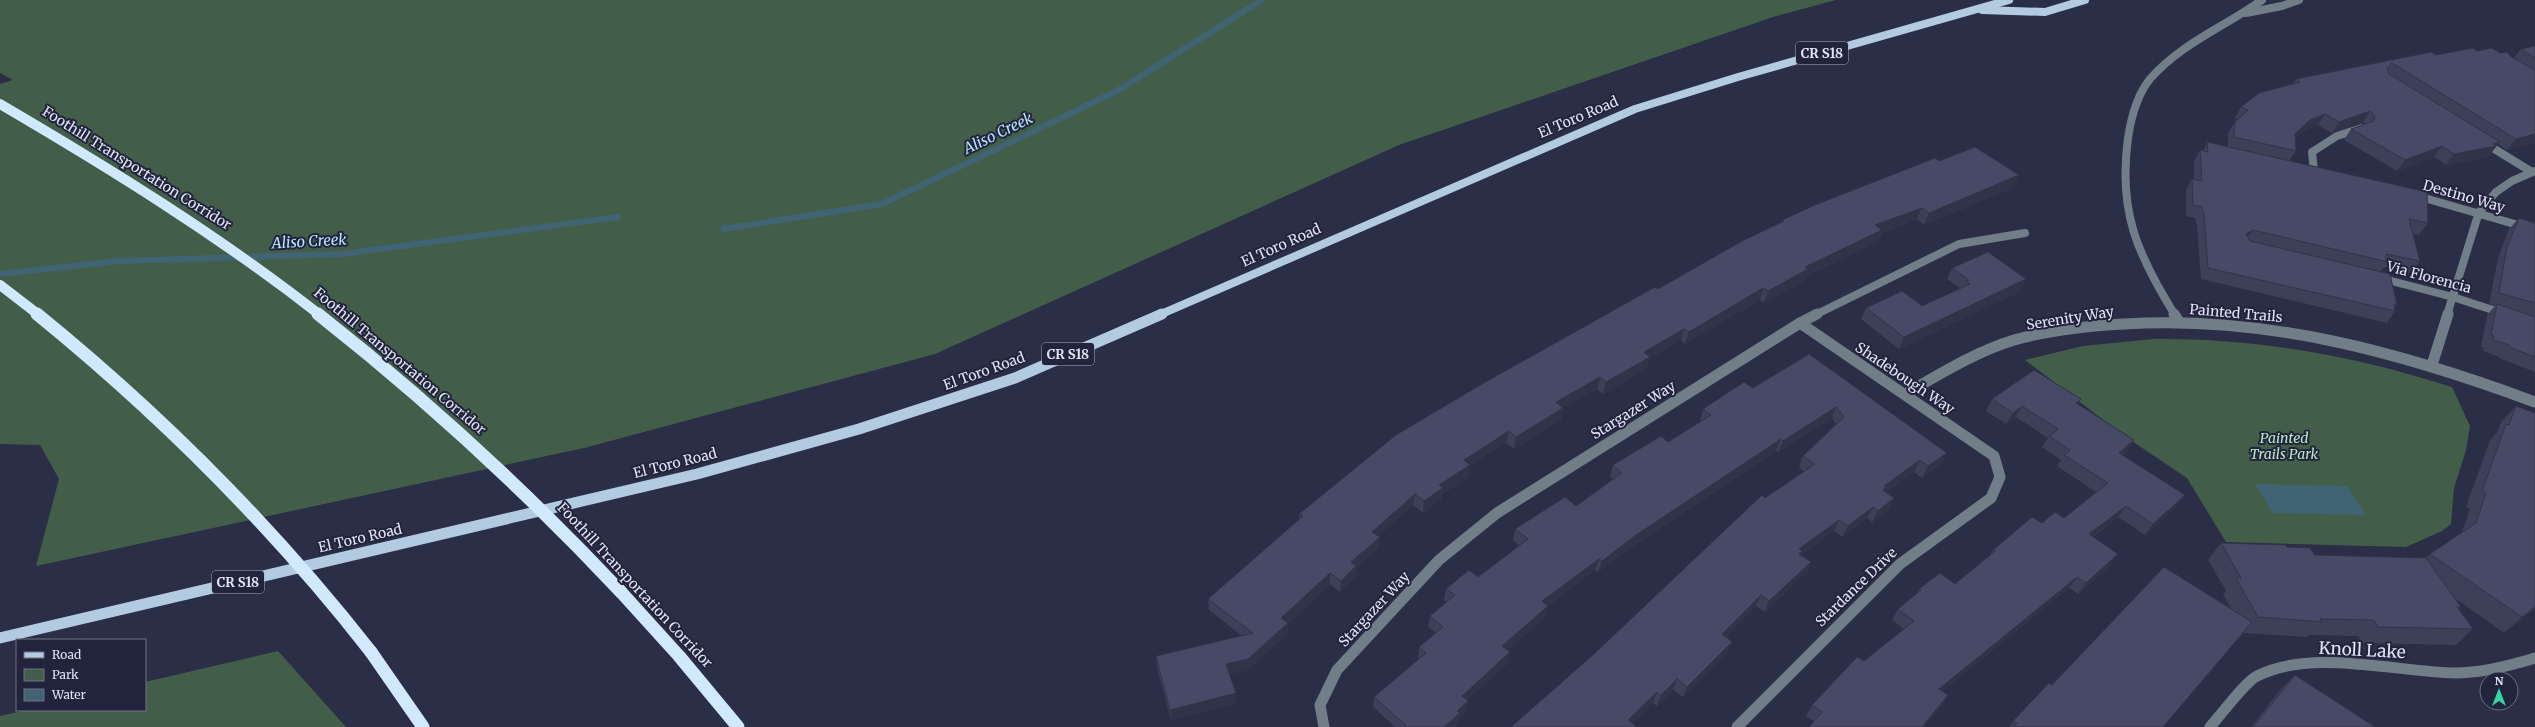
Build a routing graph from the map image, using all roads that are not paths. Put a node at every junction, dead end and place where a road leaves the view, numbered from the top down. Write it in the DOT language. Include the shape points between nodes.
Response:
graph roads {
  1 [pos="2009,0"];
  2 [pos="2085,0"];
  3 [pos="2262,0"];
  4 [pos="2299,0"];
  5 [pos="1976,10"];
  6 [pos="2244,14"];
  7 [pos="0,104"];
  8 [pos="2362,128"];
  9 [pos="2478,139"];
  10 [pos="2314,172"];
  11 [pos="2534,172"];
  12 [pos="2407,194"];
  13 [pos="2479,212"];
  14 [pos="2535,230"];
  15 [pos="2025,233"];
  16 [pos="2367,275"];
  17 [pos="0,285"];
  18 [pos="2453,297"];
  19 [pos="2514,317"];
  20 [pos="2179,322"];
  21 [pos="1800,323"];
  22 [pos="2432,365"];
  23 [pos="1905,394"];
  24 [pos="2535,402"];
  25 [pos="1994,456"];
  26 [pos="0,638"];
  27 [pos="2535,658"];
  28 [pos="423,727"];
  29 [pos="738,727"];
  30 [pos="1324,727"];
  31 [pos="1737,727"];
  32 [pos="2210,727"];
  1 -- 5 [label="main road, El Toro Road / CR S18"];
  2 -- 5 [label="main road" via="2045,12"];
  3 -- 6 [label="street, Painted Trails"];
  4 -- 6 [label="street, Painted Trails"];
  5 -- 26 [label="main road, El Toro Road / CR S18" via="1738,76 1635,108 1015,378 859,429 696,474"];
  6 -- 20 [label="street, Painted Trails" via="2193,42 2150,79 2131,119 2124,170 2128,215 2144,258"];
  7 -- 29 [label="highway, Foothill Transportation Corridor, bridge" via="58,137 232,248 381,364 478,447 576,542 680,656"];
  8 -- 10 [label="street" via="2337,136 2312,152"];
  9 -- 11 [label="street"];
  11 -- 13 [label="street" via="2512,181 2496,192"];
  12 -- 13 [label="street, Destino Way"];
  13 -- 14 [label="street, Destino Way"];
  13 -- 18 [label="street"];
  15 -- 21 [label="street, Stargazer Way" via="1959,244"];
  16 -- 18 [label="street, Via Florencia"];
  17 -- 28 [label="highway, bridge" via="26,304 144,405 270,532 371,652"];
  18 -- 19 [label="street, Via Florencia"];
  18 -- 22 [label="street"];
  20 -- 22 [label="street, Painted Trails" via="2295,333 2360,345"];
  20 -- 23 [label="street, Serenity Way" via="2097,325 2029,336 1965,360"];
  21 -- 23 [label="street, Shadebough Way"];
  21 -- 30 [label="street, Stargazer Way" via="1498,513 1434,566 1337,670 1320,704"];
  22 -- 24 [label="street, Painted Trails"];
  23 -- 25 [label="street, Shadebough Way"];
  25 -- 31 [label="street, Stardance Drive" via="2001,469 2001,482 1991,498 1900,564"];
  27 -- 32 [label="street, Knoll Lake" via="2502,668 2456,673 2321,662 2287,667 2256,676"];
}
